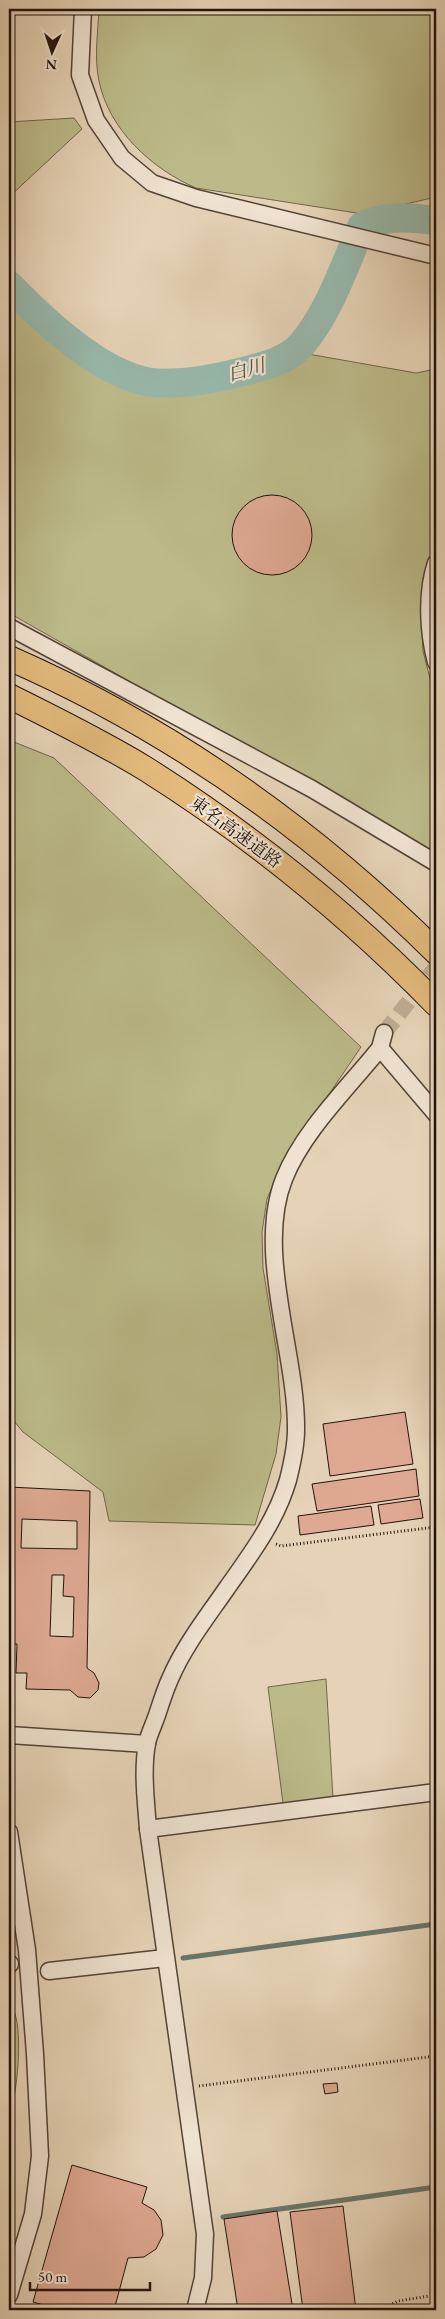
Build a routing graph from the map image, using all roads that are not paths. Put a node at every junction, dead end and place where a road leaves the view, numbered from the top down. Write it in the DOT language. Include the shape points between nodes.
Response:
graph roads {
  1 [pos="82,9"];
  2 [pos="436,256"];
  3 [pos="436,563"];
  4 [pos="9,627"];
  5 [pos="9,658"];
  6 [pos="436,662"];
  7 [pos="9,696"];
  8 [pos="436,863"];
  9 [pos="436,952"];
  10 [pos="436,1004"];
  11 [pos="436,1114"];
  12 [pos="9,1735"];
  13 [pos="147,1744"];
  14 [pos="436,1792"];
  15 [pos="148,1829"];
  16 [pos="9,1832"];
  17 [pos="165,1958"];
  18 [pos="49,1970"];
  19 [pos="9,2295"];
  20 [pos="198,2308"];
  1 -- 2 [label="street" via="80,75 96,120 122,158 152,183 196,198"];
  3 -- 6 [label="street" via="429,620"];
  4 -- 8 [label="street" via="312,789"];
  5 -- 9 [label="highway, 東名高速道路" via="119,712 235,784 293,826 359,881"];
  7 -- 10 [label="highway, 東名高速道路" via="144,768 213,814 335,908"];
  11 -- 13 [label="street" via="382,1041 312,1130 283,1181 276,1219 275,1262 295,1407 294,1456 278,1508 262,1538 199,1628 170,1678"];
  12 -- 13 [label="street"];
  13 -- 15 [label="street"];
  14 -- 15 [label="street"];
  15 -- 17 [label="street"];
  16 -- 19 [label="street" via="27,1950 40,2156 33,2214"];
  17 -- 18 [label="street"];
  17 -- 20 [label="street" via="205,2234 204,2278"];
}
